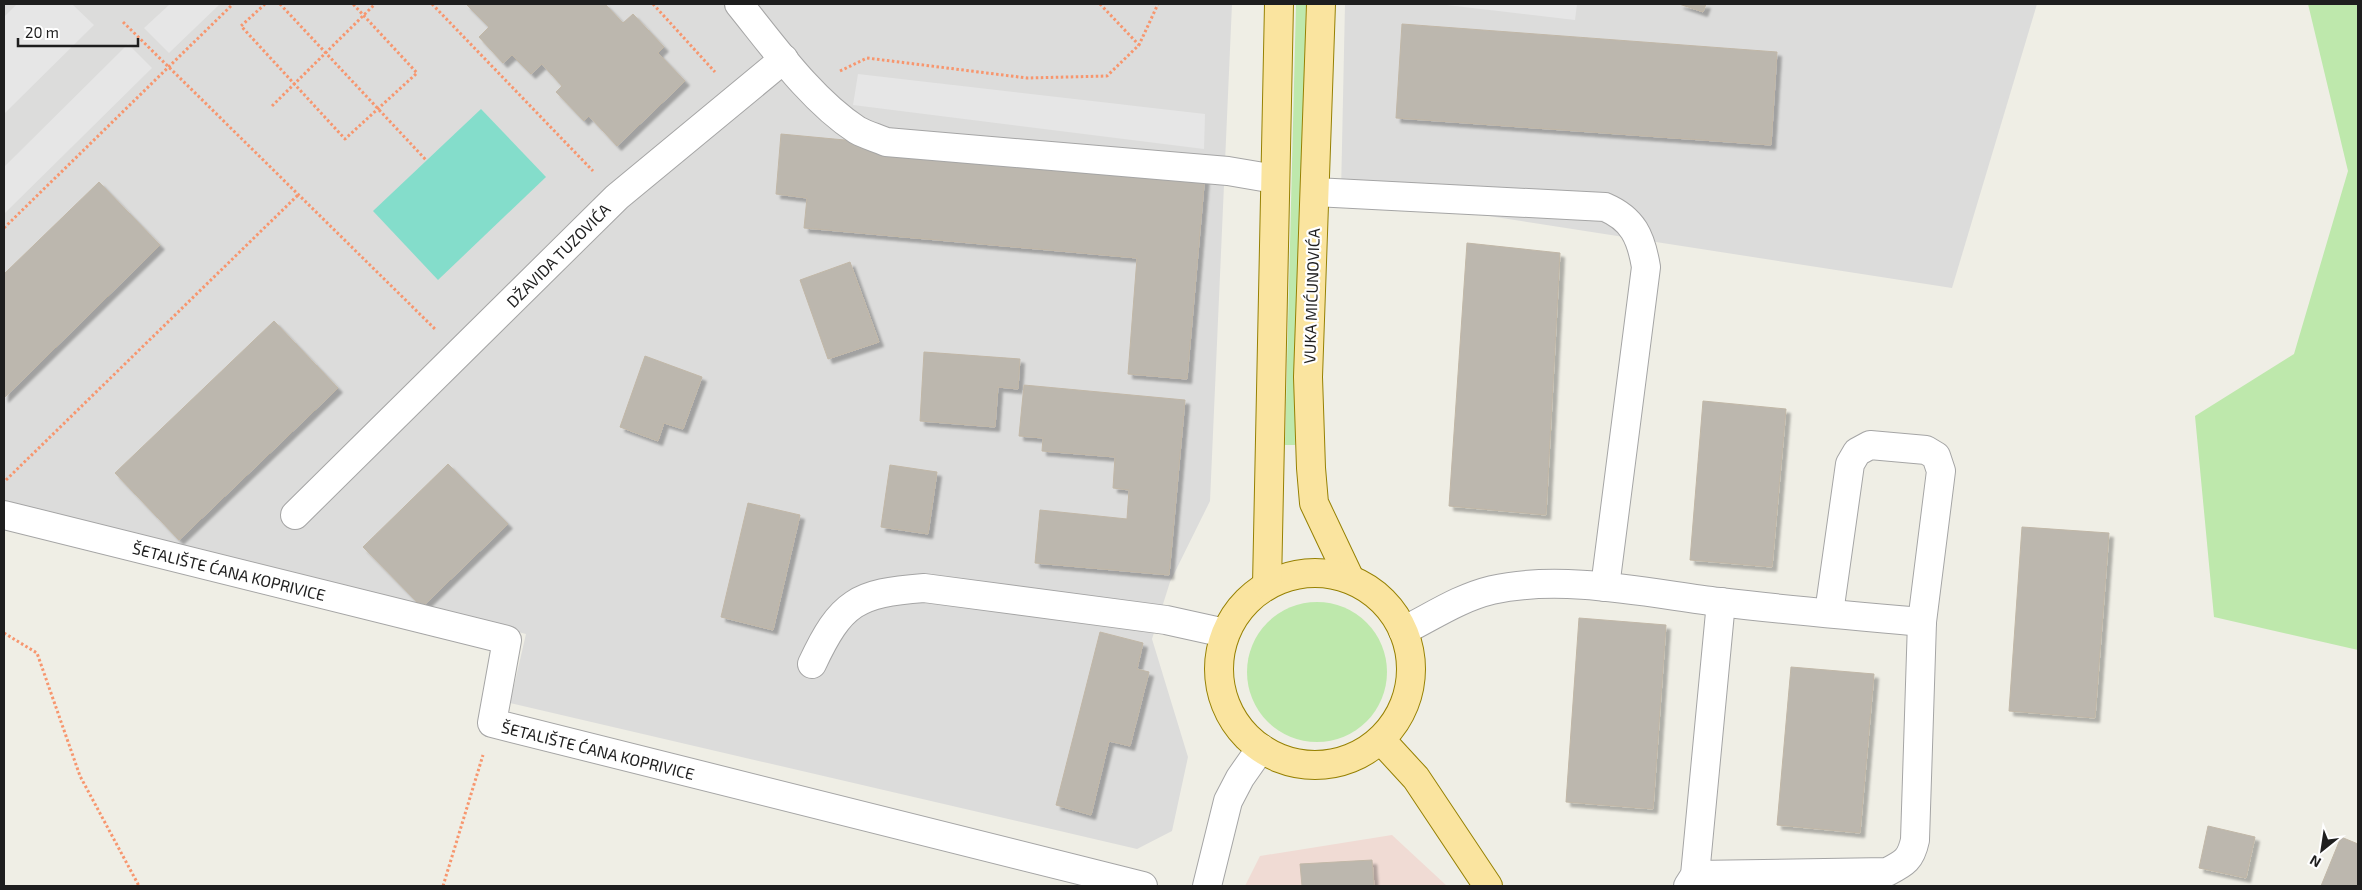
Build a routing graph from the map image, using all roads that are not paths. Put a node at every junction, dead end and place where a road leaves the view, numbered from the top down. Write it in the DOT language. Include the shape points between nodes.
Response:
graph roads {
  1 [pos="739,4"];
  2 [pos="1279,4"];
  3 [pos="1321,4"];
  4 [pos="784,59"];
  5 [pos="1275,179"];
  6 [pos="1314,192"];
  7 [pos="4,515"];
  8 [pos="295,515"];
  9 [pos="1350,579"];
  10 [pos="1267,586"];
  11 [pos="1604,587"];
  12 [pos="1721,602"];
  13 [pos="1829,613"];
  14 [pos="1922,622"];
  15 [pos="1403,631"];
  16 [pos="1225,633"];
  17 [pos="812,664"];
  18 [pos="1380,740"];
  19 [pos="1261,748"];
  20 [pos="1691,881"];
  21 [pos="1143,886"];
  22 [pos="1207,886"];
  23 [pos="1488,886"];
  1 -- 4 [label="street"];
  2 -- 5 [label="main road"];
  3 -- 6 [label="main road, VUKA MIĆUNOVIĆA"];
  4 -- 5 [label="street" via="832,109 858,130 886,142 1228,171"];
  4 -- 8 [label="street, DŽAVIDA TUZOVIĆA" via="617,196"];
  5 -- 10 [label="main road"];
  6 -- 9 [label="main road, VUKA MIĆUNOVIĆA" via="1308,377 1313,495 1314,504"];
  6 -- 11 [label="street" via="1605,207 1622,214 1635,230 1646,267"];
  7 -- 21 [label="street, ŠETALIŠTE ĆANA KOPRIVICE" via="508,640 492,723"];
  9 -- 10 [label="main road" via="1308,573 1287,577"];
  9 -- 15 [label="main road" via="1369,589 1386,604"];
  10 -- 16 [label="main road" via="1250,598"];
  11 -- 12 [label="street"];
  11 -- 15 [label="street" via="1545,584 1494,590 1461,599"];
  12 -- 13 [label="street"];
  12 -- 20 [label="street"];
  13 -- 14 [label="street"];
  13 -- 14 [label="street" via="1850,464 1857,452 1870,445 1926,450 1936,456 1941,471"];
  14 -- 20 [label="street" via="1912,855 1887,872"];
  15 -- 18 [label="main road" via="1411,662 1410,684 1405,704 1395,723"];
  16 -- 17 [label="street" via="1166,620 924,588 886,591 861,600 842,613"];
  16 -- 19 [label="main road" via="1219,654 1223,697 1232,717"];
  18 -- 19 [label="main road" via="1344,761 1322,765 1286,760"];
  18 -- 23 [label="main road" via="1416,778"];
  19 -- 22 [label="street" via="1228,801"];
}
